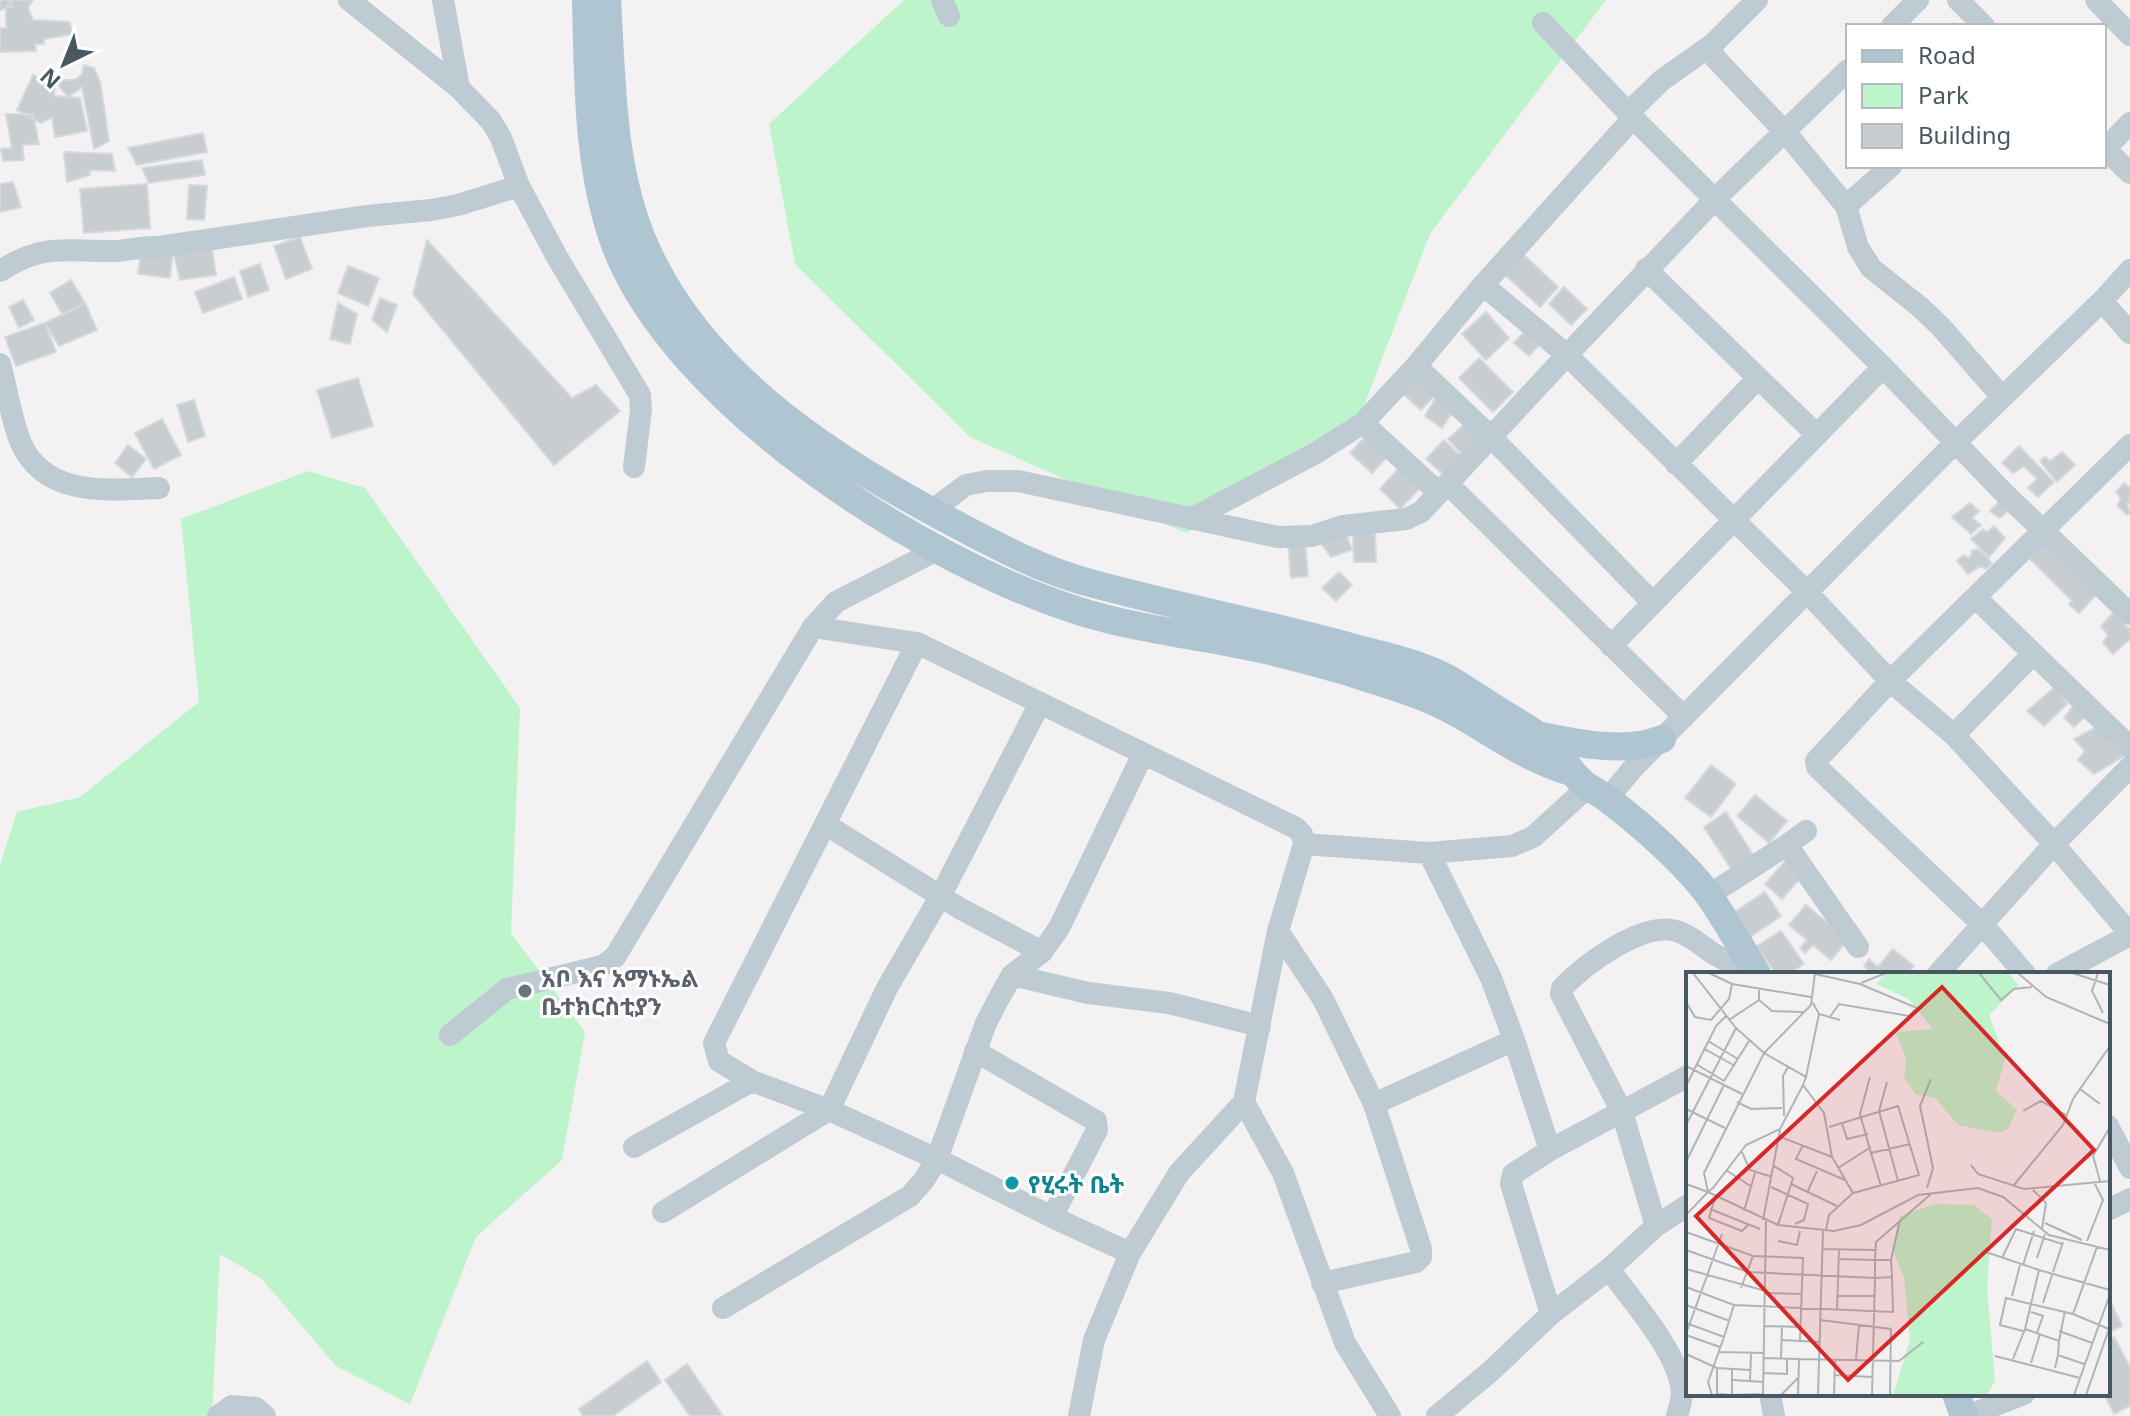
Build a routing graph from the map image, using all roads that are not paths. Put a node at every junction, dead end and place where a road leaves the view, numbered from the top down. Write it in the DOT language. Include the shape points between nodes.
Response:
graph roads {
  1 [pos="349,0"];
  2 [pos="443,0"];
  3 [pos="586,0"];
  4 [pos="607,0"];
  5 [pos="1757,0"];
  6 [pos="1918,0"];
  7 [pos="1958,0"];
  8 [pos="2096,0"];
  9 [pos="1543,23"];
  10 [pos="1894,24"];
  11 [pos="1982,24"];
  12 [pos="2130,35"];
  13 [pos="1713,44"];
  14 [pos="1846,72"];
  15 [pos="459,88"];
  16 [pos="1630,116"];
  17 [pos="2130,123"];
  18 [pos="1786,133"];
  19 [pos="2106,147"];
  20 [pos="2106,151"];
  21 [pos="1889,168"];
  22 [pos="2130,173"];
  23 [pos="519,186"];
  24 [pos="1716,198"];
  25 [pos="1846,206"];
  26 [pos="1646,269"];
  27 [pos="2130,270"];
  28 [pos="0,271"];
  29 [pos="1483,285"];
  30 [pos="2102,301"];
  31 [pos="2130,333"];
  32 [pos="1567,355"];
  33 [pos="0,364"];
  34 [pos="1416,366"];
  35 [pos="1883,367"];
  36 [pos="1758,378"];
  37 [pos="724,379"];
  38 [pos="2002,397"];
  39 [pos="1363,423"];
  40 [pos="1816,434"];
  41 [pos="1491,437"];
  42 [pos="1956,442"];
  43 [pos="2129,449"];
  44 [pos="1676,464"];
  45 [pos="634,467"];
  46 [pos="159,488"];
  47 [pos="1443,489"];
  48 [pos="925,508"];
  49 [pos="1191,519"];
  50 [pos="1734,522"];
  51 [pos="2043,531"];
  52 [pos="939,549"];
  53 [pos="1807,592"];
  54 [pos="1976,598"];
  55 [pos="1157,599"];
  56 [pos="1652,602"];
  57 [pos="2130,614"];
  58 [pos="813,627"];
  59 [pos="1151,628"];
  60 [pos="917,643"];
  61 [pos="1611,646"];
  62 [pos="2033,654"];
  63 [pos="1890,681"];
  64 [pos="1040,703"];
  65 [pos="1684,717"];
  66 [pos="1536,734"];
  67 [pos="1954,735"];
  68 [pos="1662,739"];
  69 [pos="2130,747"];
  70 [pos="1143,754"];
  71 [pos="2130,767"];
  72 [pos="1589,786"];
  73 [pos="825,824"];
  74 [pos="1806,831"];
  75 [pos="1304,844"];
  76 [pos="2054,844"];
  77 [pos="1787,845"];
  78 [pos="1429,853"];
  79 [pos="941,895"];
  80 [pos="1709,895"];
  81 [pos="1983,925"];
  82 [pos="1278,931"];
  83 [pos="2130,934"];
  84 [pos="1858,947"];
  85 [pos="1042,952"];
  86 [pos="1751,972"];
  87 [pos="1754,972"];
  88 [pos="1940,972"];
  89 [pos="2023,972"];
  90 [pos="2061,972"];
  91 [pos="1012,975"];
  92 [pos="1260,1026"];
  93 [pos="450,1035"];
  94 [pos="1514,1040"];
  95 [pos="975,1051"];
  96 [pos="1686,1077"];
  97 [pos="752,1081"];
  98 [pos="1244,1102"];
  99 [pos="1374,1104"];
  100 [pos="829,1110"];
  101 [pos="1622,1112"];
  102 [pos="2110,1130"];
  103 [pos="634,1147"];
  104 [pos="1550,1150"];
  105 [pos="937,1159"];
  106 [pos="2130,1168"];
  107 [pos="2130,1199"];
  108 [pos="1686,1206"];
  109 [pos="2110,1209"];
  110 [pos="663,1212"];
  111 [pos="1052,1217"];
  112 [pos="1656,1226"];
  113 [pos="1130,1253"];
  114 [pos="1609,1269"];
  115 [pos="1322,1283"];
  116 [pos="723,1308"];
  117 [pos="1551,1314"];
  118 [pos="1679,1354"];
  119 [pos="1770,1396"];
  120 [pos="1957,1396"];
  121 [pos="2019,1396"];
  122 [pos="218,1416"];
  123 [pos="265,1416"];
  124 [pos="1079,1416"];
  125 [pos="1390,1416"];
  126 [pos="1437,1416"];
  127 [pos="1677,1416"];
  128 [pos="1774,1416"];
  129 [pos="1965,1416"];
  1 -- 15 [label="street"];
  2 -- 15 [label="street"];
  3 -- 37 [label="main road" via="596,161 614,242 657,318"];
  4 -- 37 [label="main road" via="616,139 632,211 667,286"];
  5 -- 13 [label="street"];
  6 -- 10 [label="street"];
  7 -- 11 [label="street"];
  8 -- 12 [label="street"];
  9 -- 16 [label="street"];
  13 -- 16 [label="street" via="1662,80"];
  13 -- 18 [label="street" via="1716,59"];
  14 -- 18 [label="street"];
  15 -- 23 [label="street" via="491,121"];
  16 -- 24 [label="street"];
  16 -- 29 [label="street"];
  17 -- 19 [label="street"];
  18 -- 24 [label="street"];
  18 -- 25 [label="street"];
  20 -- 22 [label="street"];
  21 -- 25 [label="street"];
  23 -- 28 [label="street" via="431,210 159,247 37,251"];
  23 -- 45 [label="street" via="640,395"];
  24 -- 26 [label="street"];
  24 -- 35 [label="street"];
  25 -- 38 [label="street" via="1858,247 1871,268 1941,327"];
  26 -- 32 [label="street"];
  26 -- 36 [label="street"];
  27 -- 30 [label="street"];
  29 -- 32 [label="street"];
  29 -- 34 [label="street"];
  30 -- 31 [label="street"];
  30 -- 38 [label="street"];
  32 -- 41 [label="street"];
  32 -- 44 [label="street"];
  33 -- 46 [label="street" via="21,441 43,472 96,491"];
  34 -- 39 [label="street"];
  34 -- 41 [label="street"];
  35 -- 40 [label="street"];
  35 -- 42 [label="street"];
  36 -- 40 [label="street"];
  36 -- 44 [label="street"];
  37 -- 48 [label="main road"];
  37 -- 52 [label="main road" via="769,437 815,473"];
  38 -- 42 [label="street"];
  39 -- 47 [label="street"];
  39 -- 49 [label="street"];
  40 -- 50 [label="street"];
  41 -- 47 [label="street"];
  41 -- 56 [label="street"];
  42 -- 51 [label="street"];
  42 -- 53 [label="street"];
  43 -- 51 [label="street"];
  44 -- 50 [label="street"];
  47 -- 49 [label="street" via="1421,512 1406,519 1343,526 1312,536 1278,537"];
  47 -- 61 [label="street"];
  48 -- 49 [label="street" via="966,485 1018,481"];
  48 -- 55 [label="main road" via="1052,571"];
  50 -- 53 [label="street"];
  50 -- 56 [label="street"];
  51 -- 54 [label="street"];
  51 -- 57 [label="street"];
  52 -- 58 [label="street" via="836,602"];
  52 -- 59 [label="main road" via="1042,598"];
  53 -- 63 [label="street"];
  53 -- 65 [label="street"];
  54 -- 62 [label="street"];
  54 -- 63 [label="street"];
  55 -- 59 [label="main road"];
  55 -- 66 [label="main road" via="1402,661 1446,678"];
  56 -- 61 [label="street"];
  58 -- 60 [label="street"];
  58 -- 93 [label="street" via="615,957 602,966 507,989"];
  59 -- 72 [label="main road" via="1254,647 1422,696"];
  60 -- 64 [label="street"];
  60 -- 73 [label="street"];
  61 -- 65 [label="street"];
  62 -- 67 [label="street"];
  62 -- 69 [label="street"];
  63 -- 67 [label="street"];
  63 -- 81 [label="street" via="1821,753 1817,767"];
  64 -- 70 [label="street"];
  64 -- 79 [label="street"];
  65 -- 68 [label="street"];
  66 -- 68 [label="main road" via="1578,743 1646,746"];
  66 -- 72 [label="main road"];
  67 -- 76 [label="street"];
  68 -- 72 [label="street"];
  70 -- 75 [label="street" via="1296,828"];
  70 -- 85 [label="street" via="1059,928"];
  71 -- 76 [label="street"];
  72 -- 78 [label="street" via="1533,837 1512,846"];
  72 -- 80 [label="main road" via="1664,848"];
  73 -- 79 [label="street"];
  73 -- 97 [label="street" via="714,1043 719,1061"];
  74 -- 77 [label="street"];
  75 -- 78 [label="street"];
  75 -- 82 [label="street"];
  76 -- 81 [label="street"];
  76 -- 83 [label="street"];
  77 -- 80 [label="street"];
  77 -- 84 [label="street"];
  78 -- 94 [label="street" via="1491,978"];
  79 -- 85 [label="street"];
  79 -- 100 [label="street" via="887,988"];
  80 -- 87 [label="main road"];
  81 -- 88 [label="street"];
  81 -- 89 [label="street"];
  82 -- 92 [label="street"];
  82 -- 99 [label="street" via="1323,999"];
  83 -- 90 [label="street"];
  85 -- 91 [label="street"];
  86 -- 101 [label="street" via="1680,932 1663,928 1629,938 1562,988"];
  91 -- 92 [label="street" via="1088,993 1169,1003"];
  91 -- 95 [label="street"];
  92 -- 98 [label="street"];
  94 -- 99 [label="street"];
  94 -- 104 [label="street"];
  95 -- 105 [label="street"];
  95 -- 111 [label="street" via="1096,1121 1097,1130"];
  96 -- 101 [label="street"];
  97 -- 100 [label="street"];
  97 -- 103 [label="street"];
  98 -- 113 [label="street" via="1179,1173"];
  98 -- 115 [label="street" via="1283,1173"];
  99 -- 115 [label="street" via="1421,1257"];
  100 -- 105 [label="street"];
  100 -- 110 [label="street"];
  101 -- 104 [label="street"];
  101 -- 112 [label="street"];
  102 -- 106 [label="street"];
  104 -- 117 [label="street" via="1513,1174 1511,1184"];
  105 -- 111 [label="street"];
  105 -- 116 [label="street" via="910,1196"];
  107 -- 109 [label="street"];
  108 -- 112 [label="street"];
  111 -- 113 [label="street"];
  112 -- 114 [label="street"];
  113 -- 124 [label="street" via="1094,1340"];
  114 -- 117 [label="street"];
  114 -- 118 [label="street" via="1652,1328"];
  115 -- 125 [label="street" via="1345,1343"];
  117 -- 126 [label="street"];
  118 -- 127 [label="street" via="1682,1396"];
  119 -- 128 [label="street"];
  120 -- 129 [label="main road"];
  121 -- 129 [label="street"];
  122 -- 123 [label="street" via="232,1406 256,1408"];
}
